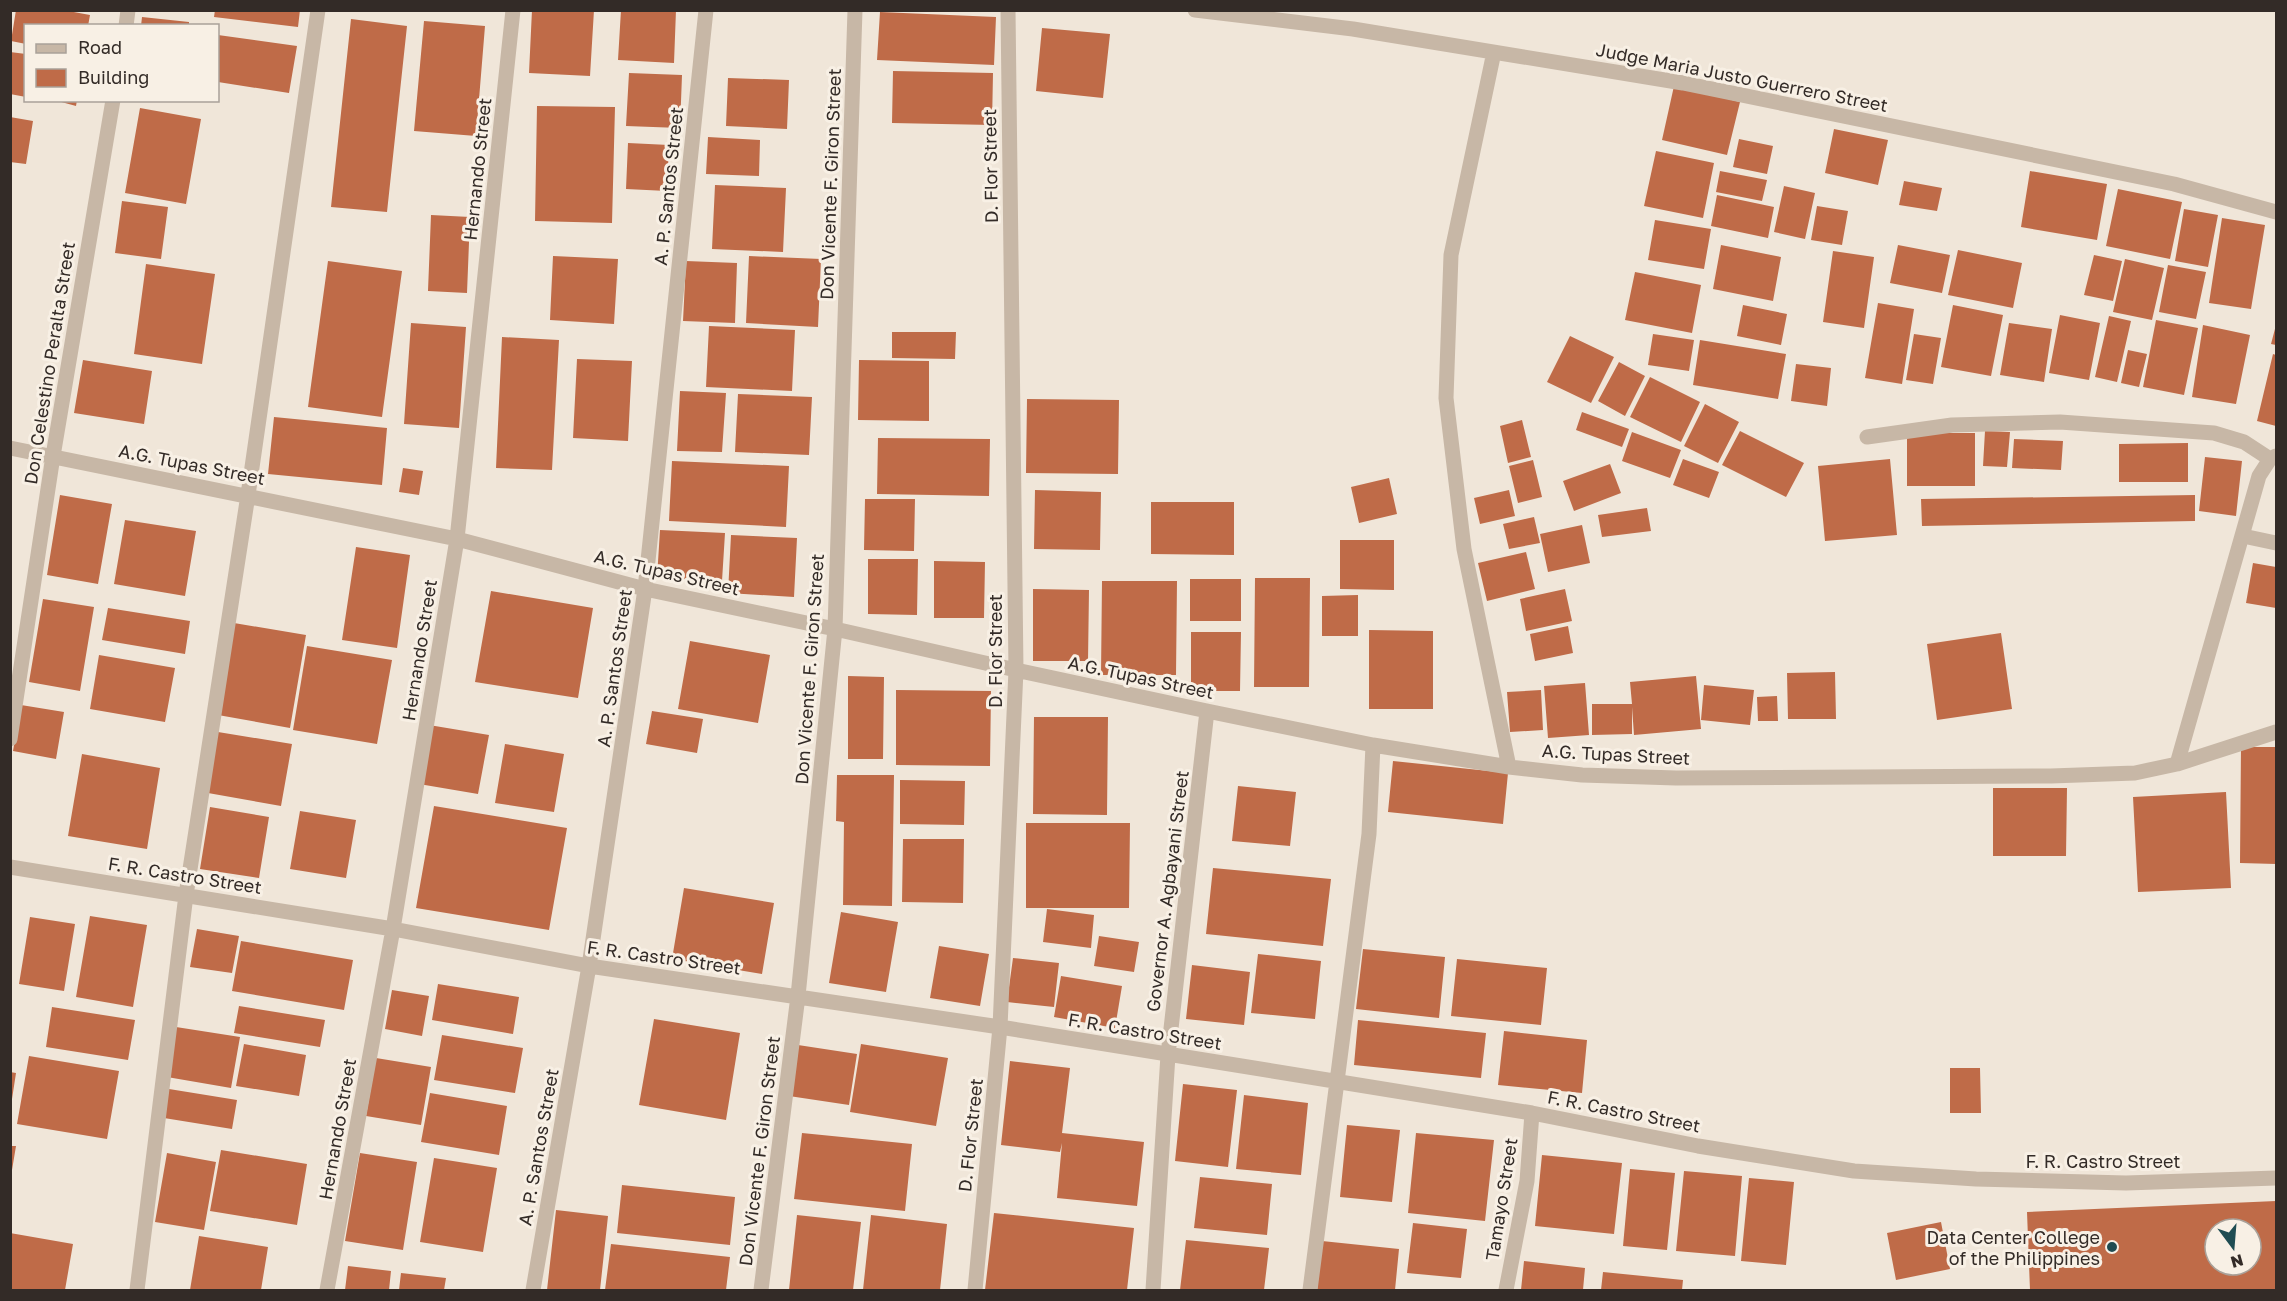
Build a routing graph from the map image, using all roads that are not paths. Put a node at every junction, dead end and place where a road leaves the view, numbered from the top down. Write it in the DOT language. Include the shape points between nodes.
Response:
graph roads {
  1 [pos="318,10"];
  2 [pos="513,10"];
  3 [pos="706,10"];
  4 [pos="855,10"];
  5 [pos="1008,10"];
  6 [pos="1195,10"];
  7 [pos="1494,52"];
  8 [pos="113,102"];
  9 [pos="2277,212"];
  10 [pos="1868,437"];
  11 [pos="10,448"];
  12 [pos="53,456"];
  13 [pos="2273,458"];
  14 [pos="248,495"];
  15 [pos="2243,536"];
  16 [pos="457,539"];
  17 [pos="2277,543"];
  18 [pos="645,589"];
  19 [pos="835,629"];
  20 [pos="1016,670"];
  21 [pos="1207,711"];
  22 [pos="2277,732"];
  23 [pos="10,739"];
  24 [pos="1372,745"];
  25 [pos="2177,764"];
  26 [pos="1509,767"];
  27 [pos="10,867"];
  28 [pos="186,895"];
  29 [pos="393,930"];
  30 [pos="590,966"];
  31 [pos="798,996"];
  32 [pos="1000,1027"];
  33 [pos="1168,1055"];
  34 [pos="1336,1082"];
  35 [pos="1532,1113"];
  36 [pos="2277,1178"];
  37 [pos="137,1290"];
  38 [pos="327,1290"];
  39 [pos="533,1290"];
  40 [pos="761,1290"];
  41 [pos="975,1290"];
  42 [pos="1153,1290"];
  43 [pos="1310,1290"];
  44 [pos="1506,1290"];
  1 -- 14 [label="street"];
  2 -- 16 [label="street, Hernando Street"];
  3 -- 18 [label="street, A. P. Santos Street"];
  4 -- 19 [label="street, Don Vicente F. Giron Street"];
  5 -- 20 [label="street, D. Flor Street"];
  6 -- 7 [label="street, Judge Maria Justo Guerrero Street" via="1353,29"];
  7 -- 9 [label="street, Judge Maria Justo Guerrero Street" via="1683,82 2174,184"];
  7 -- 26 [label="street" via="1451,255 1446,398 1464,549"];
  8 -- 12 [label="street, Don Celestino Peralta Street"];
  10 -- 13 [label="street" via="1952,425 2061,422 2214,433 2244,441"];
  11 -- 12 [label="street, A.G. Tupas Street"];
  12 -- 14 [label="street, A.G. Tupas Street"];
  12 -- 23 [label="street, Don Celestino Peralta Street"];
  13 -- 15 [label="street" via="2259,476"];
  14 -- 16 [label="street, A.G. Tupas Street"];
  14 -- 28 [label="street"];
  15 -- 17 [label="street"];
  15 -- 25 [label="street"];
  16 -- 18 [label="street, A.G. Tupas Street"];
  16 -- 29 [label="street, Hernando Street"];
  18 -- 19 [label="street, A.G. Tupas Street"];
  18 -- 30 [label="street, A. P. Santos Street"];
  19 -- 20 [label="street, A.G. Tupas Street"];
  19 -- 31 [label="street, Don Vicente F. Giron Street"];
  20 -- 21 [label="street, A.G. Tupas Street"];
  20 -- 32 [label="street, D. Flor Street"];
  21 -- 24 [label="street, A.G. Tupas Street"];
  21 -- 33 [label="street, Governor A. Agbayani Street"];
  22 -- 25 [label="street, A.G. Tupas Street"];
  24 -- 26 [label="street, A.G. Tupas Street"];
  24 -- 34 [label="street" via="1369,834"];
  25 -- 26 [label="street, A.G. Tupas Street" via="2135,773 1676,778 1582,775"];
  27 -- 28 [label="street, F. R. Castro Street"];
  28 -- 29 [label="street, F. R. Castro Street"];
  28 -- 37 [label="street"];
  29 -- 30 [label="street, F. R. Castro Street"];
  29 -- 38 [label="street, Hernando Street"];
  30 -- 31 [label="street, F. R. Castro Street"];
  30 -- 39 [label="street, A. P. Santos Street"];
  31 -- 32 [label="street, F. R. Castro Street"];
  31 -- 40 [label="street, Don Vicente F. Giron Street"];
  32 -- 33 [label="street, F. R. Castro Street"];
  32 -- 41 [label="street, D. Flor Street"];
  33 -- 34 [label="street, F. R. Castro Street"];
  33 -- 42 [label="street, Governor A. Agbayani Street"];
  34 -- 35 [label="street, F. R. Castro Street"];
  34 -- 43 [label="street"];
  35 -- 36 [label="street, F. R. Castro Street" via="1698,1146 1854,1171 2126,1183"];
  35 -- 44 [label="street, Tamayo Street" via="1527,1181"];
}
